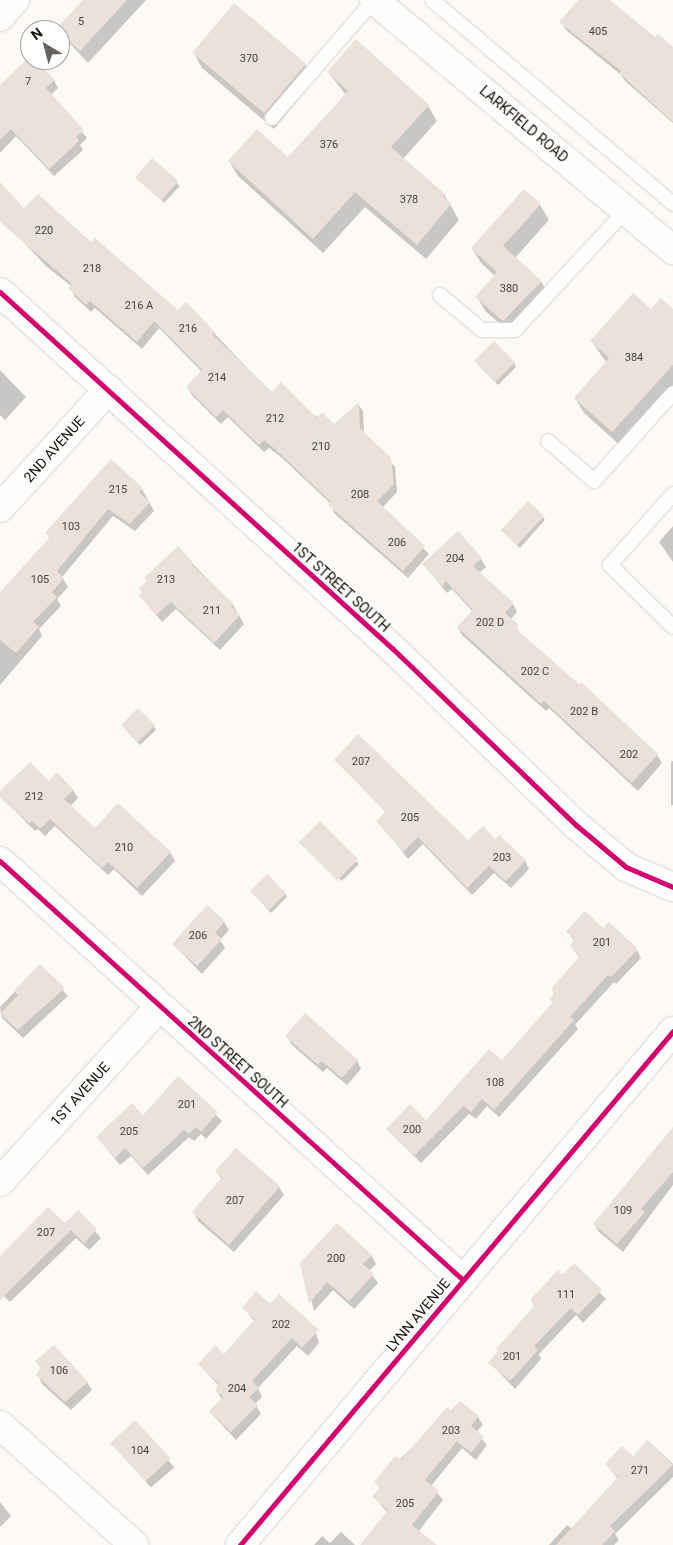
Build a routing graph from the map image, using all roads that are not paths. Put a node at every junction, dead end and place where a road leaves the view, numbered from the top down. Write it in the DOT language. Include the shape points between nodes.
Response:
graph roads {
  1 [pos="16,0"];
  2 [pos="374,0"];
  3 [pos="432,0"];
  4 [pos="0,17"];
  5 [pos="272,118"];
  6 [pos="673,204"];
  7 [pos="627,209"];
  8 [pos="673,250"];
  9 [pos="0,292"];
  10 [pos="440,295"];
  11 [pos="109,389"];
  12 [pos="673,393"];
  13 [pos="548,441"];
  14 [pos="673,494"];
  15 [pos="0,508"];
  16 [pos="673,626"];
  17 [pos="0,860"];
  18 [pos="673,887"];
  19 [pos="159,1007"];
  20 [pos="673,1031"];
  21 [pos="0,1182"];
  22 [pos="462,1279"];
  23 [pos="0,1425"];
  24 [pos="134,1545"];
  25 [pos="240,1545"];
  1 -- 4 [label="street"];
  2 -- 5 [label="lane"];
  2 -- 7 [label="street, LARKFIELD ROAD"];
  3 -- 6 [label="lane"];
  7 -- 8 [label="street, LARKFIELD ROAD"];
  7 -- 10 [label="lane" via="515,330 482,330"];
  9 -- 11 [label="street, 1ST STREET SOUTH"];
  11 -- 15 [label="street, 2ND AVENUE"];
  11 -- 18 [label="street, 1ST STREET SOUTH" via="392,649 576,825 626,867"];
  12 -- 13 [label="lane" via="594,481"];
  14 -- 16 [label="lane" via="610,565"];
  17 -- 19 [label="street, 2ND STREET SOUTH"];
  19 -- 21 [label="street, 1ST AVENUE"];
  19 -- 22 [label="street, 2ND STREET SOUTH"];
  20 -- 22 [label="street, LYNN AVENUE"];
  22 -- 25 [label="street, LYNN AVENUE"];
  23 -- 24 [label="street"];
}
